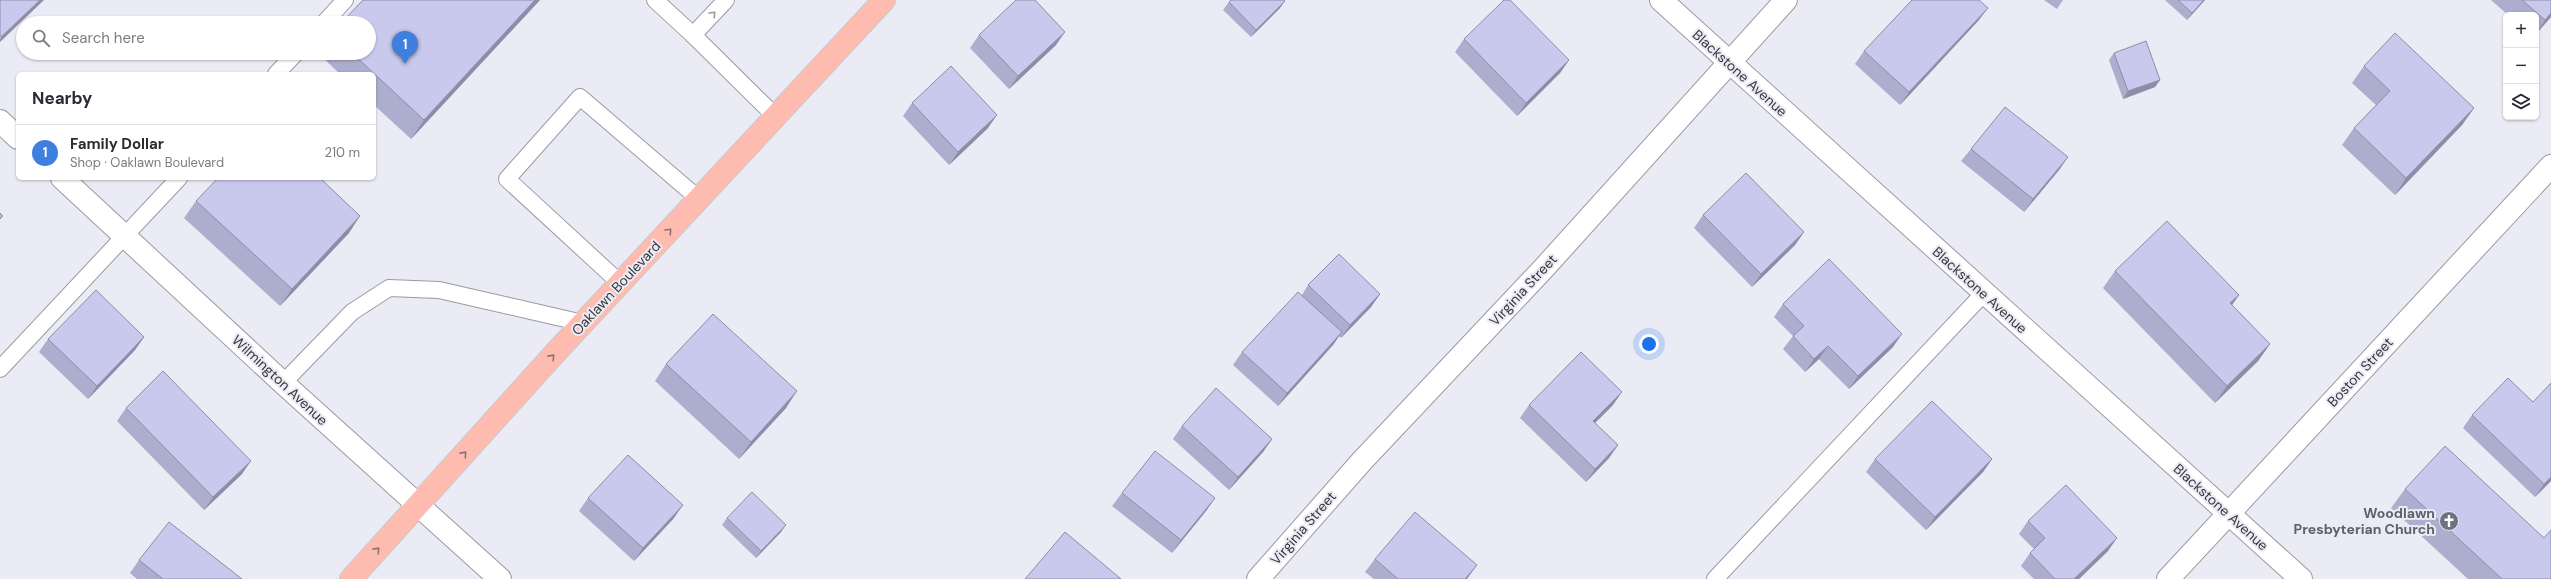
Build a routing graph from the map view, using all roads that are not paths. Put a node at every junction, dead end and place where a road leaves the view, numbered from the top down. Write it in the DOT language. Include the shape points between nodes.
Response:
graph roads {
  1 [pos="345,0"];
  2 [pos="655,0"];
  3 [pos="726,0"];
  4 [pos="884,0"];
  5 [pos="1661,0"];
  6 [pos="1786,0"];
  7 [pos="330,16"];
  8 [pos="693,35"];
  9 [pos="289,60"];
  10 [pos="1729,63"];
  11 [pos="278,72"];
  12 [pos="776,117"];
  13 [pos="0,121"];
  14 [pos="16,136"];
  15 [pos="2551,166"];
  16 [pos="64,180"];
  17 [pos="177,180"];
  18 [pos="699,199"];
  19 [pos="125,236"];
  20 [pos="620,283"];
  21 [pos="1984,293"];
  22 [pos="583,323"];
  23 [pos="0,368"];
  24 [pos="283,383"];
  25 [pos="418,505"];
  26 [pos="2229,514"];
  27 [pos="351,579"];
  28 [pos="500,579"];
  29 [pos="1258,579"];
  30 [pos="1715,579"];
  31 [pos="2168,579"];
  32 [pos="2301,579"];
  1 -- 7 [label="lane"];
  2 -- 8 [label="lane"];
  8 -- 3 [label="lane, one-way"];
  4 -- 12 [label="highway, Oaklawn Boulevard"];
  5 -- 10 [label="street, Blackstone Avenue"];
  6 -- 10 [label="street, Virginia Street"];
  8 -- 12 [label="lane"];
  9 -- 11 [label="lane"];
  10 -- 21 [label="street, Blackstone Avenue"];
  10 -- 29 [label="street, Virginia Street" via="1549,262 1362,461"];
  12 -- 18 [label="highway, Oaklawn Boulevard"];
  13 -- 14 [label="street"];
  15 -- 26 [label="street, Boston Street"];
  16 -- 19 [label="street, Wilmington Avenue"];
  17 -- 19 [label="lane"];
  20 -- 18 [label="highway, Oaklawn Boulevard, one-way"];
  18 -- 20 [label="lane" via="580,98 507,179"];
  19 -- 23 [label="lane"];
  19 -- 24 [label="street, Wilmington Avenue"];
  20 -- 22 [label="highway, Oaklawn Boulevard"];
  21 -- 26 [label="street, Blackstone Avenue"];
  21 -- 30 [label="lane"];
  22 -- 24 [label="lane" via="439,290 389,288 352,312"];
  25 -- 22 [label="highway, Oaklawn Boulevard, one-way"];
  24 -- 25 [label="street, Wilmington Avenue"];
  27 -- 25 [label="highway, Oaklawn Boulevard, one-way"];
  25 -- 28 [label="street, Wilmington Avenue"];
  26 -- 31 [label="street, Boston Street"];
  26 -- 32 [label="street, Blackstone Avenue"];
}
